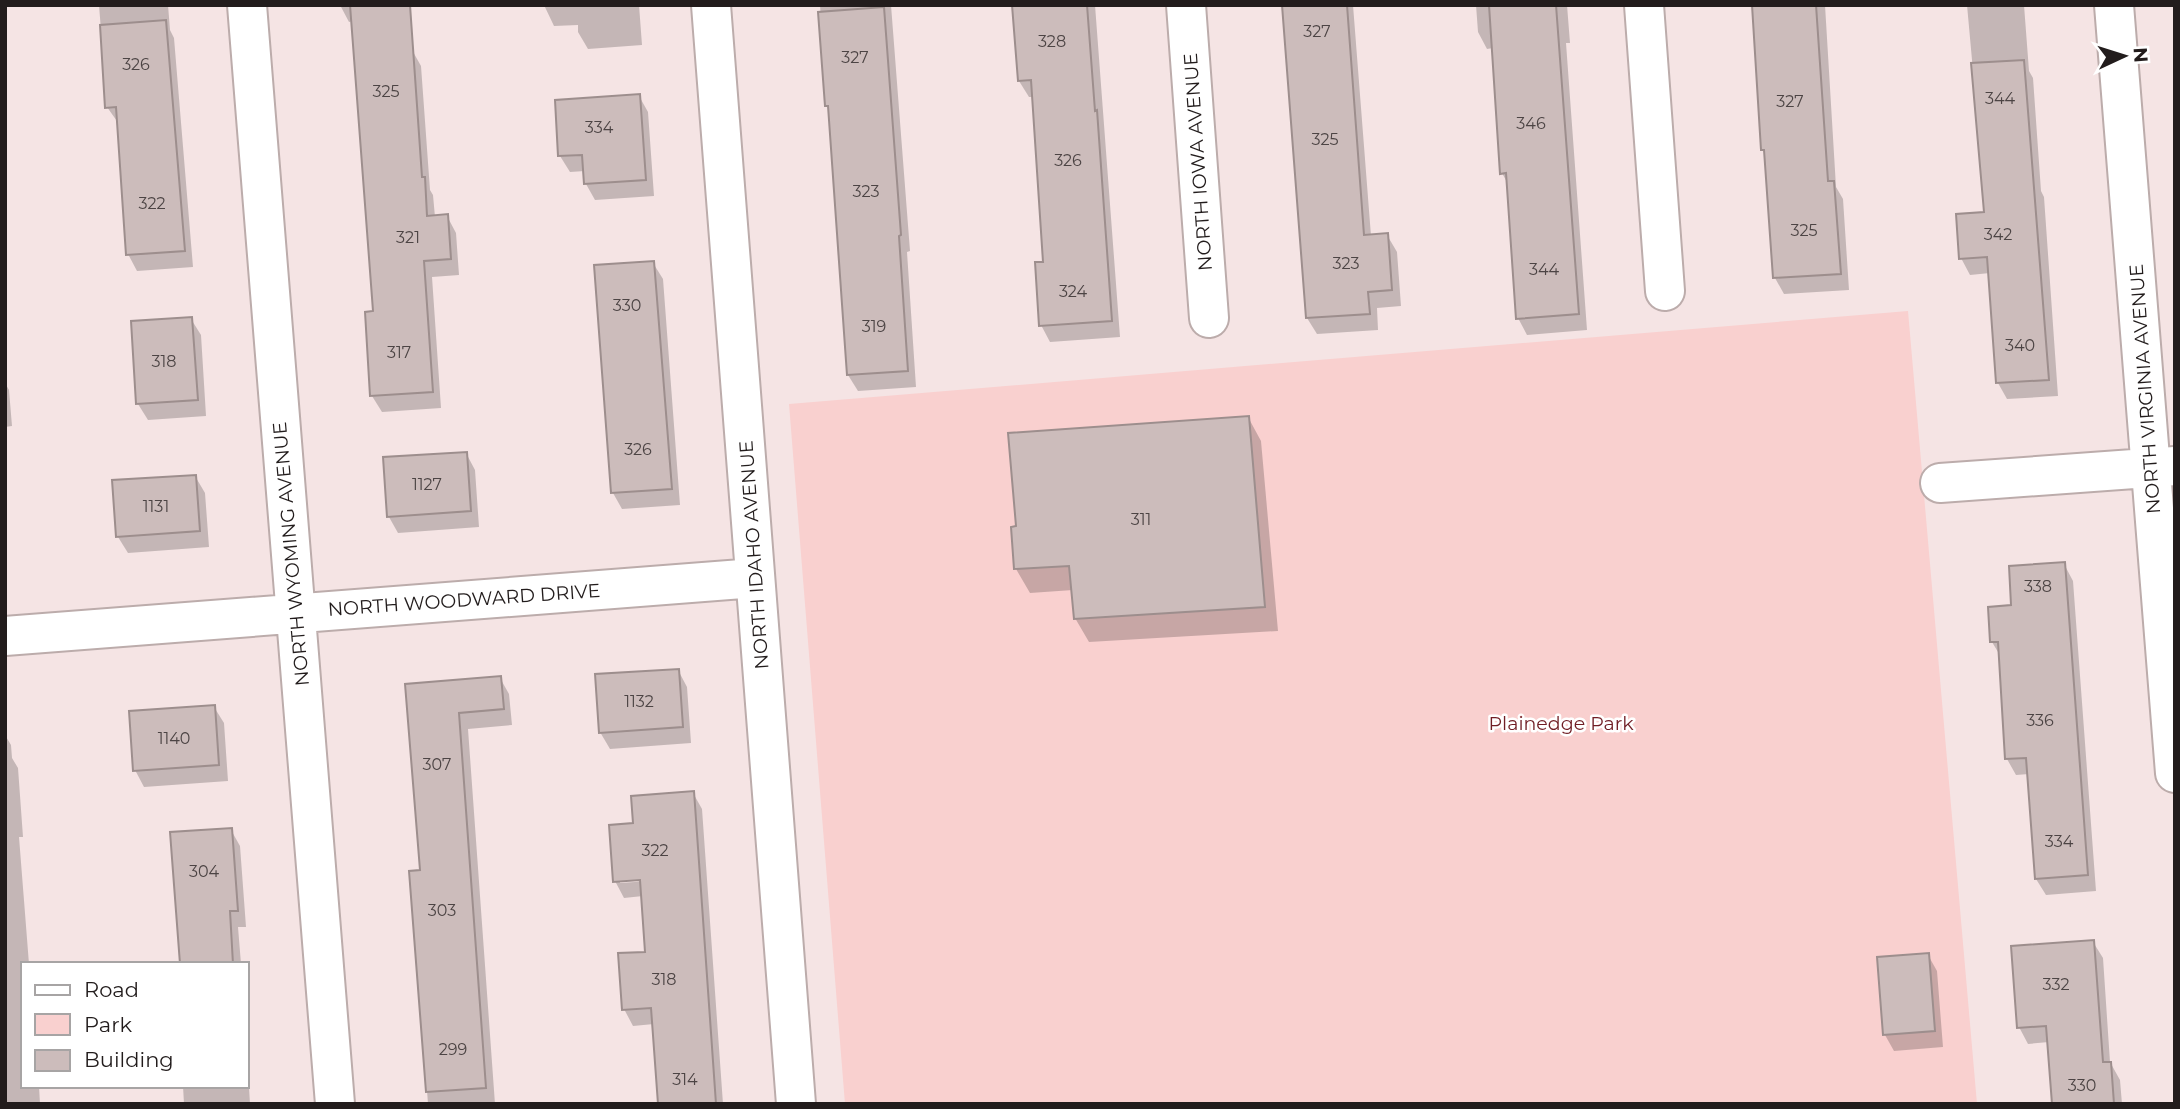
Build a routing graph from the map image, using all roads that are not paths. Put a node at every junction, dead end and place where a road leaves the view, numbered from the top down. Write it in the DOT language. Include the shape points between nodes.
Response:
graph roads {
  1 [pos="247,5"];
  2 [pos="711,5"];
  3 [pos="1186,5"];
  4 [pos="1644,5"];
  5 [pos="2114,5"];
  6 [pos="1665,291"];
  7 [pos="1209,318"];
  8 [pos="2163,467"];
  9 [pos="1940,483"];
  10 [pos="755,578"];
  11 [pos="296,612"];
  12 [pos="5,636"];
  13 [pos="2175,773"];
  14 [pos="335,1104"];
  15 [pos="796,1104"];
  1 -- 11 [label="street, NORTH WYOMING AVENUE"];
  2 -- 10 [label="street, NORTH IDAHO AVENUE"];
  3 -- 7 [label="street, NORTH IOWA AVENUE"];
  4 -- 6 [label="street"];
  5 -- 8 [label="street, NORTH VIRGINIA AVENUE"];
  8 -- 9 [label="street"];
  8 -- 13 [label="street, NORTH VIRGINIA AVENUE"];
  10 -- 11 [label="street, NORTH WOODWARD DRIVE"];
  10 -- 15 [label="street, NORTH IDAHO AVENUE"];
  11 -- 12 [label="street, NORTH WOODWARD DRIVE"];
  11 -- 14 [label="street, NORTH WYOMING AVENUE"];
}
